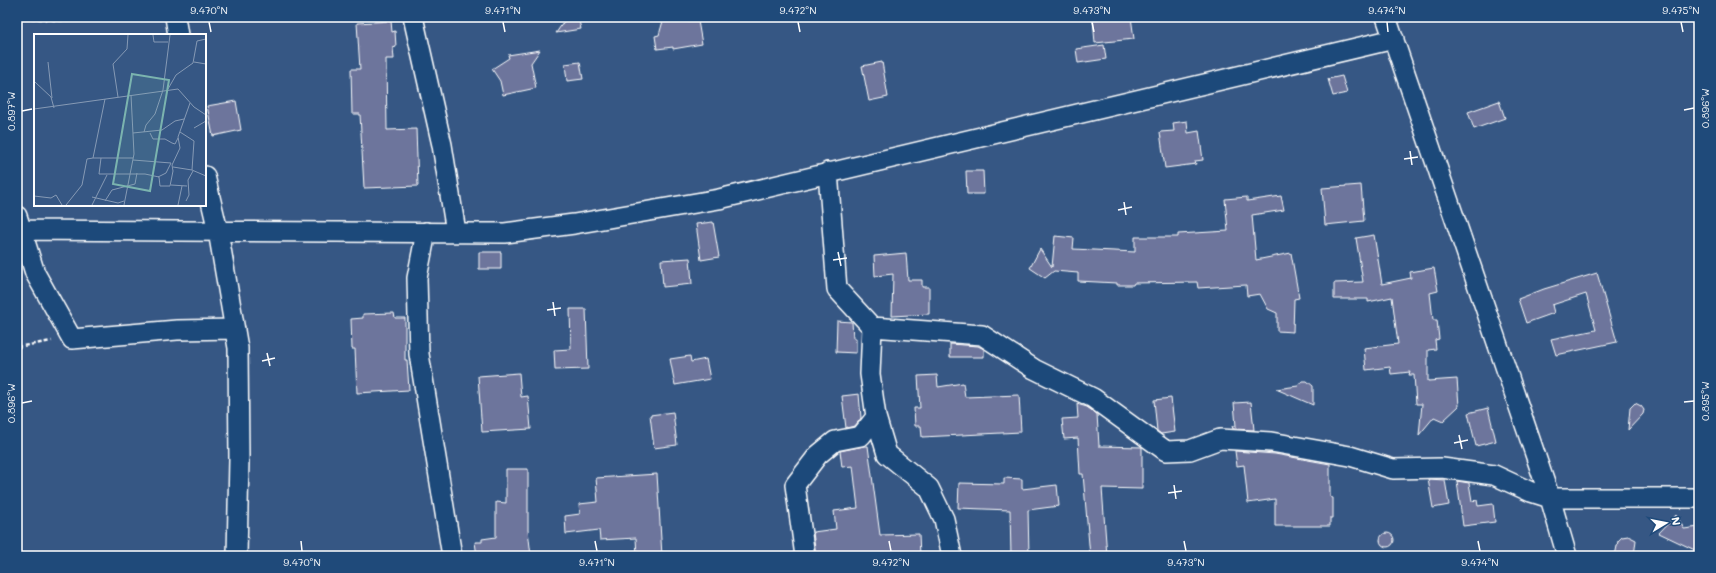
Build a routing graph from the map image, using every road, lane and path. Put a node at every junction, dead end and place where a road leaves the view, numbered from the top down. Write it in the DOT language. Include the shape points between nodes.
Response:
graph roads {
  1 [pos="17,17"];
  2 [pos="175,17"];
  3 [pos="413,17"];
  4 [pos="1386,17"];
  5 [pos="68,21"];
  6 [pos="178,34"];
  7 [pos="1394,39"];
  8 [pos="828,172"];
  9 [pos="206,180"];
  10 [pos="19,225"];
  11 [pos="218,231"];
  12 [pos="426,232"];
  13 [pos="456,232"];
  14 [pos="872,327"];
  15 [pos="234,329"];
  16 [pos="72,339"];
  17 [pos="17,347"];
  18 [pos="876,416"];
  19 [pos="1550,498"];
  20 [pos="1699,498"];
  21 [pos="237,556"];
  22 [pos="452,556"];
  23 [pos="805,556"];
  24 [pos="952,556"];
  25 [pos="1567,556"];
  1 -- 5 [label="path"];
  2 -- 6 [label="street"];
  3 -- 13 [label="street" via="442,145"];
  4 -- 7 [label="street"];
  7 -- 8 [label="street"];
  7 -- 19 [label="street"];
  8 -- 13 [label="street" via="719,199 574,224 505,233"];
  8 -- 14 [label="street" via="837,289"];
  9 -- 11 [label="street"];
  10 -- 11 [label="street"];
  10 -- 16 [label="street" via="35,273"];
  11 -- 12 [label="street"];
  11 -- 15 [label="street"];
  12 -- 13 [label="street"];
  12 -- 22 [label="street" via="417,278 418,354"];
  14 -- 18 [label="street" via="870,374"];
  14 -- 19 [label="street" via="982,335 1034,369 1093,398 1166,451 1190,450 1220,439 1271,442 1350,456 1393,469 1442,468 1494,475"];
  15 -- 16 [label="street" via="177,330"];
  15 -- 21 [label="street" via="238,348"];
  16 -- 17 [label="path"];
  18 -- 23 [label="street" via="861,436 835,441 818,455 795,486"];
  18 -- 24 [label="street" via="887,454 929,488 944,519"];
  19 -- 20 [label="street"];
  19 -- 25 [label="street"];
}
